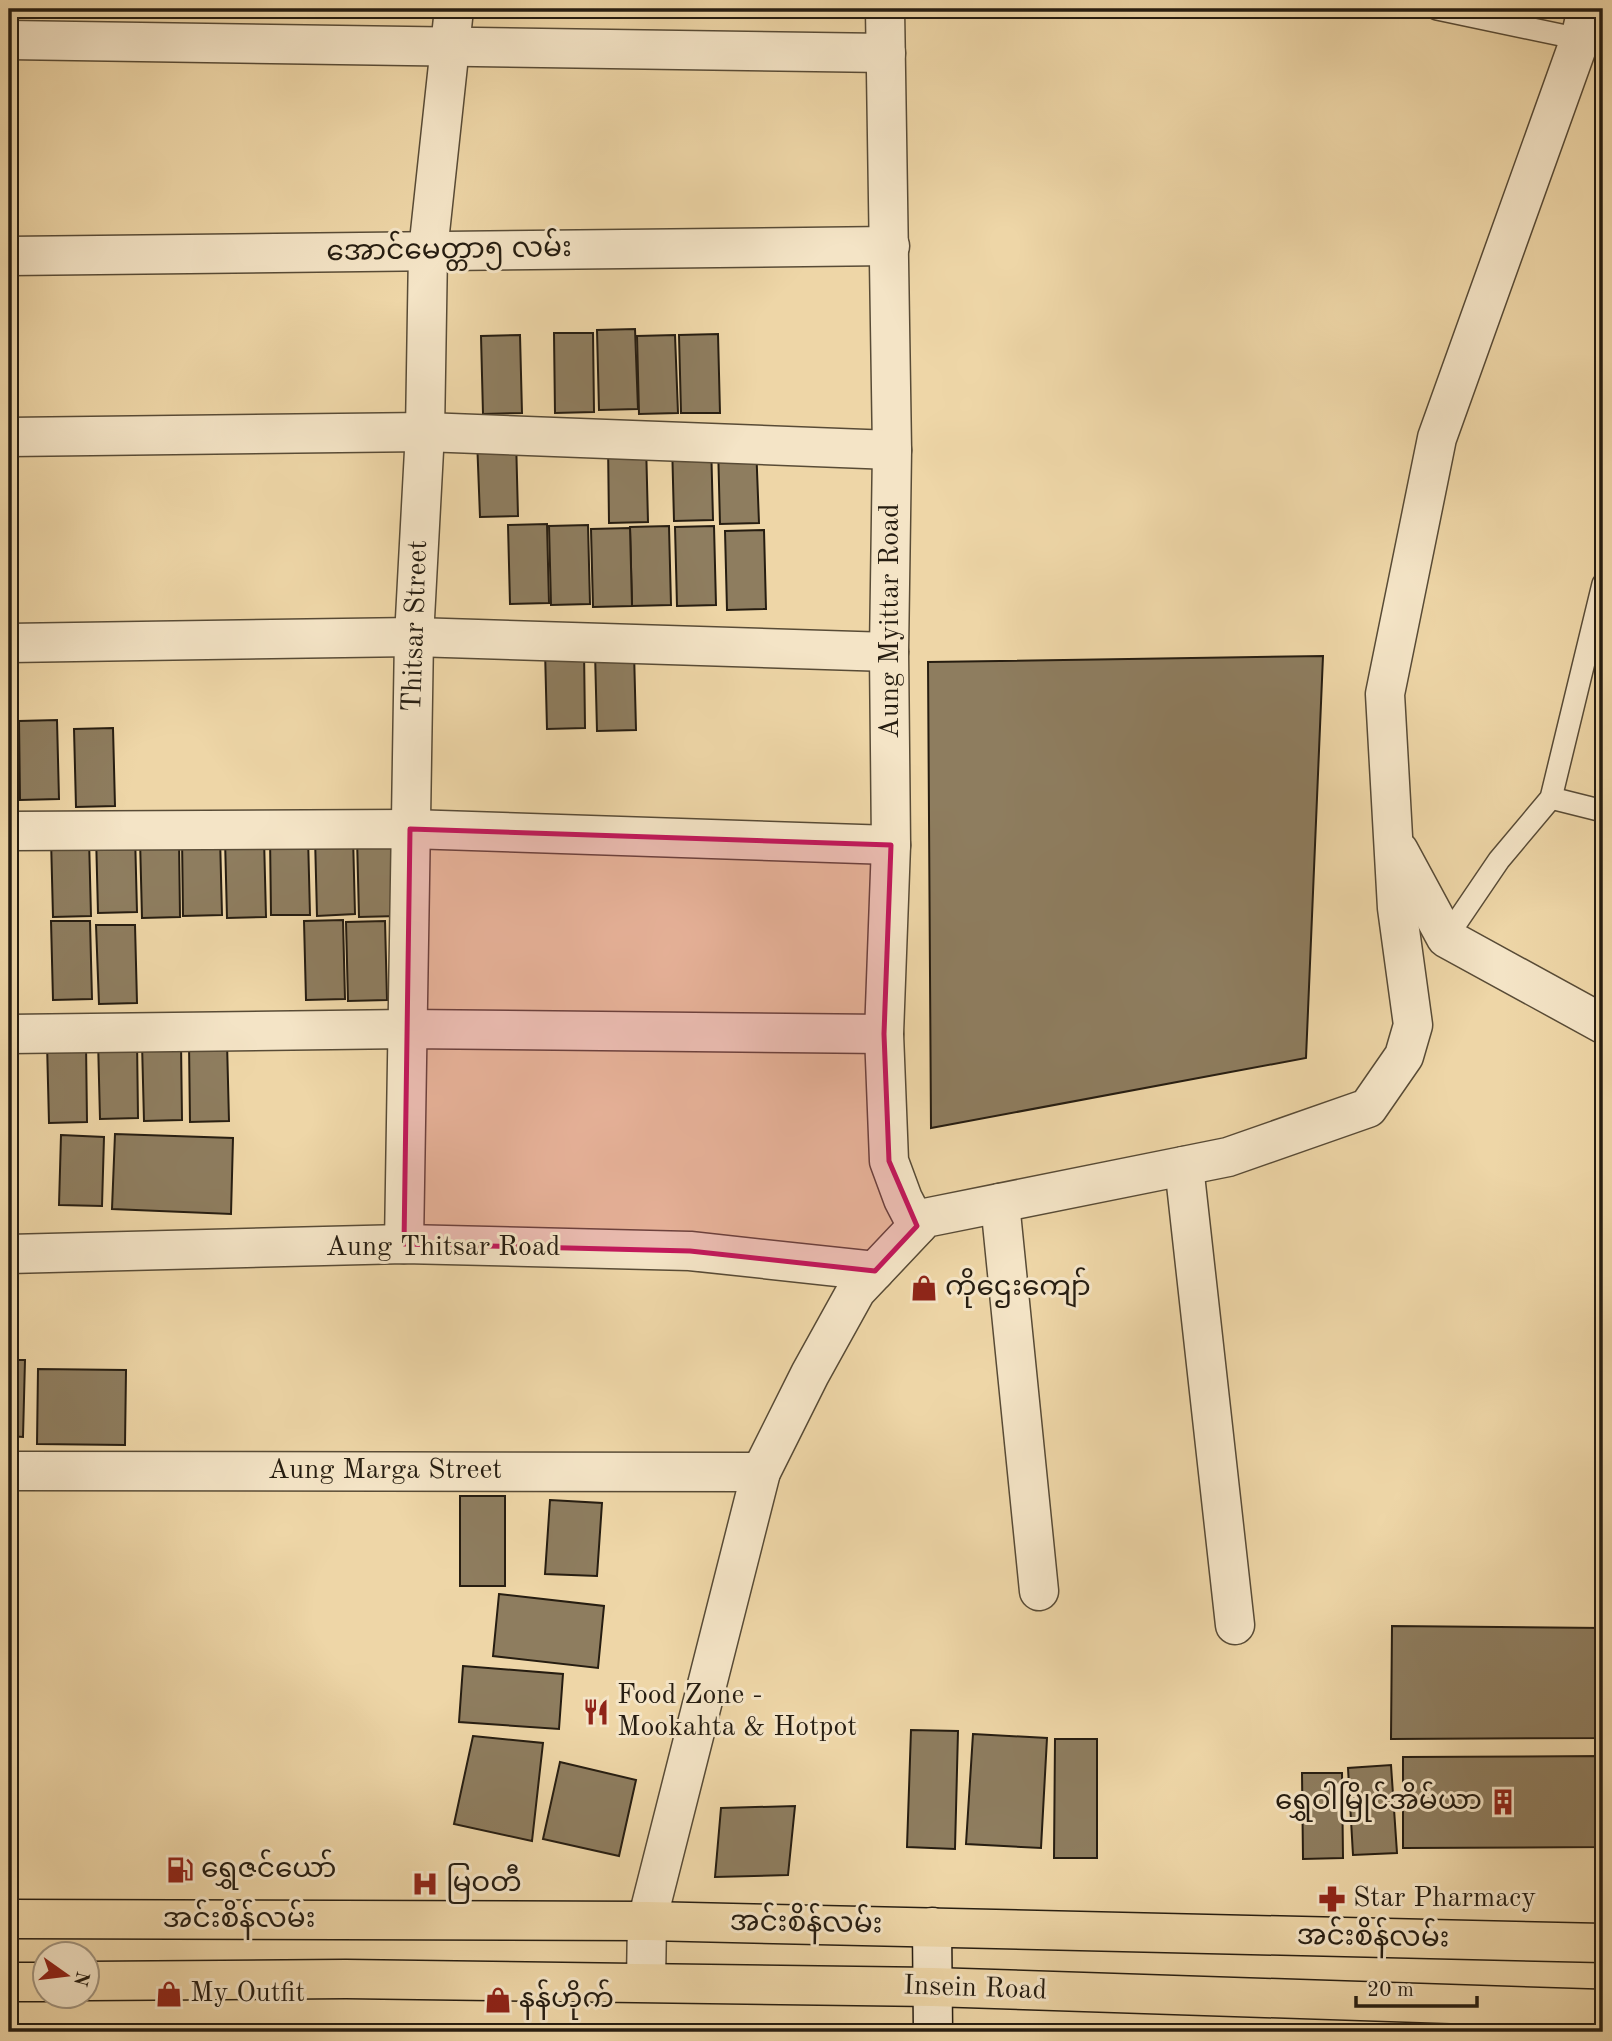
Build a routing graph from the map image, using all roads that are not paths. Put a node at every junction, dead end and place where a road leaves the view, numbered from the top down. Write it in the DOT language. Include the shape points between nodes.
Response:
graph roads {
  1 [pos="454,9"];
  2 [pos="885,9"];
  3 [pos="1437,9"];
  4 [pos="1583,24"];
  5 [pos="9,40"];
  6 [pos="449,46"];
  7 [pos="886,53"];
  8 [pos="890,246"];
  9 [pos="428,251"];
  10 [pos="9,256"];
  11 [pos="425,432"];
  12 [pos="9,437"];
  13 [pos="892,450"];
  14 [pos="1603,584"];
  15 [pos="414,637"];
  16 [pos="9,643"];
  17 [pos="889,652"];
  18 [pos="1550,798"];
  19 [pos="1603,811"];
  20 [pos="410,829"];
  21 [pos="9,831"];
  22 [pos="1393,841"];
  23 [pos="891,845"];
  24 [pos="1446,938"];
  25 [pos="1603,1024"];
  26 [pos="407,1029"];
  27 [pos="9,1034"];
  28 [pos="884,1034"];
  29 [pos="1184,1166"];
  30 [pos="1000,1203"];
  31 [pos="917,1226"];
  32 [pos="404,1244"];
  33 [pos="9,1254"];
  34 [pos="875,1270"];
  35 [pos="9,1471"];
  36 [pos="761,1472"];
  37 [pos="1039,1591"];
  38 [pos="1235,1625"];
  39 [pos="9,1919"];
  40 [pos="647,1921"];
  41 [pos="932,1927"];
  42 [pos="1603,1943"];
  43 [pos="102,1981"];
  44 [pos="9,1982"];
  45 [pos="32,1982"];
  46 [pos="646,1982"];
  47 [pos="933,1987"];
  48 [pos="1603,2009"];
  49 [pos="933,2032"];
  1 -- 6 [label="street, Thitsar Street"];
  2 -- 7 [label="street, Aung Myittar Road"];
  3 -- 4 [label="lane"];
  4 -- 22 [label="street" via="1437,438 1385,694"];
  5 -- 6 [label="street"];
  6 -- 7 [label="street"];
  6 -- 9 [label="street, Thitsar Street"];
  7 -- 8 [label="street, Aung Myittar Road"];
  8 -- 9 [label="street, အောင်မေတ္တာ၅ လမ်း"];
  8 -- 13 [label="street, Aung Myittar Road"];
  9 -- 10 [label="street, အောင်မေတ္တာ၅ လမ်း"];
  9 -- 11 [label="street, Thitsar Street"];
  11 -- 12 [label="street"];
  11 -- 13 [label="street"];
  11 -- 15 [label="street, Thitsar Street"];
  13 -- 17 [label="street, Aung Myittar Road"];
  14 -- 18 [label="lane"];
  15 -- 16 [label="street"];
  15 -- 17 [label="street"];
  15 -- 20 [label="street, Thitsar Street"];
  17 -- 23 [label="street, Aung Myittar Road"];
  18 -- 19 [label="lane"];
  18 -- 24 [label="lane" via="1499,860"];
  20 -- 21 [label="street"];
  20 -- 23 [label="street"];
  20 -- 26 [label="street, Thitsar Street"];
  22 -- 24 [label="street"];
  22 -- 29 [label="street" via="1413,1025 1404,1056 1368,1108 1228,1157"];
  23 -- 28 [label="street, Aung Myittar Road"];
  24 -- 25 [label="street"];
  26 -- 27 [label="street"];
  26 -- 28 [label="street"];
  26 -- 32 [label="street, Thitsar Street"];
  28 -- 31 [label="street, Aung Myittar Road" via="889,1161"];
  29 -- 30 [label="street"];
  29 -- 38 [label="street"];
  30 -- 31 [label="street" via="925,1218"];
  30 -- 37 [label="street"];
  31 -- 34 [label="street"];
  32 -- 33 [label="street, Aung Thitsar Road"];
  32 -- 34 [label="street, Aung Thitsar Road" via="690,1251"];
  34 -- 36 [label="street" via="856,1292"];
  35 -- 36 [label="street, Aung Marga Street"];
  36 -- 40 [label="street"];
  39 -- 40 [label="main road, အင်းစိန်လမ်း"];
  40 -- 41 [label="main road, အင်းစိန်လမ်း"];
  40 -- 46 [label="street"];
  41 -- 42 [label="main road, အင်းစိန်လမ်း"];
  41 -- 47 [label="street"];
  43 -- 46 [label="main road, Insein Road"];
  44 -- 45 [label="main road"];
  46 -- 47 [label="main road, Insein Road"];
  47 -- 48 [label="main road, Insein Road"];
  47 -- 49 [label="street"];
}
